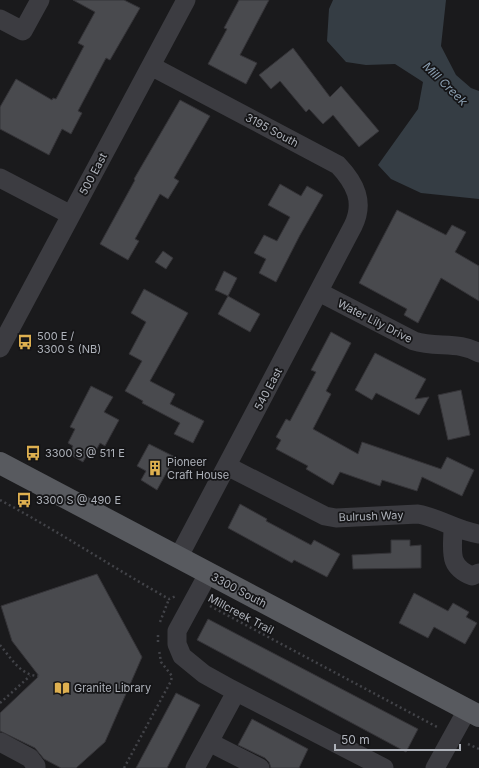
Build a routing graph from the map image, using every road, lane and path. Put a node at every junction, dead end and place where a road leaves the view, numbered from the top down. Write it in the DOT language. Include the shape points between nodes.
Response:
graph roads {
  1 [pos="40,0"];
  2 [pos="186,0"];
  3 [pos="0,18"];
  4 [pos="151,66"];
  5 [pos="0,178"];
  6 [pos="71,215"];
  7 [pos="356,220"];
  8 [pos="319,292"];
  9 [pos="0,348"];
  10 [pos="479,354"];
  11 [pos="0,463"];
  12 [pos="227,466"];
  13 [pos="0,500"];
  14 [pos="453,527"];
  15 [pos="479,534"];
  16 [pos="178,558"];
  17 [pos="479,573"];
  18 [pos="208,574"];
  19 [pos="196,598"];
  20 [pos="0,645"];
  21 [pos="30,676"];
  22 [pos="39,676"];
  23 [pos="171,681"];
  24 [pos="236,692"];
  25 [pos="0,703"];
  26 [pos="473,713"];
  27 [pos="453,735"];
  28 [pos="0,742"];
  29 [pos="209,742"];
  30 [pos="479,749"];
  31 [pos="36,768"];
  32 [pos="124,768"];
  33 [pos="195,768"];
  34 [pos="260,768"];
  35 [pos="384,768"];
  36 [pos="435,768"];
  1 -- 3 [label="street" via="23,31"];
  2 -- 4 [label="street, 500 East"];
  4 -- 6 [label="street, 500 East"];
  4 -- 7 [label="street, 3195 South" via="338,165 351,178 357,192 359,206"];
  5 -- 6 [label="street"];
  6 -- 9 [label="street, 500 East"];
  7 -- 8 [label="street, 540 East"];
  8 -- 10 [label="street, Water Lily Drive" via="414,341 427,345 463,346"];
  8 -- 12 [label="street, 540 East"];
  11 -- 16 [label="main road, 3300 South"];
  12 -- 14 [label="street, Bulrush Way" via="325,516 336,518 418,514 430,516"];
  12 -- 16 [label="street, 540 East"];
  13 -- 19 [label="path, Millcreek Trail" via="169,599 183,592"];
  14 -- 15 [label="street, Bulrush Way"];
  14 -- 17 [label="street" via="452,553 455,566 472,576"];
  16 -- 18 [label="main road, 3300 South"];
  18 -- 19 [label="street"];
  18 -- 26 [label="main road, 3300 South"];
  19 -- 24 [label="street" via="177,631 182,656 204,674"];
  19 -- 27 [label="path, Millcreek Trail"];
  20 -- 21 [label="path" via="16,665"];
  21 -- 22 [label="path"];
  21 -- 25 [label="path"];
  23 -- 32 [label="path"];
  24 -- 29 [label="street"];
  24 -- 35 [label="street"];
  26 -- 27 [label="street"];
  27 -- 30 [label="path, Millcreek Trail"];
  27 -- 36 [label="street"];
  28 -- 31 [label="street" via="30,758"];
  29 -- 33 [label="street"];
  29 -- 34 [label="street"];
}
